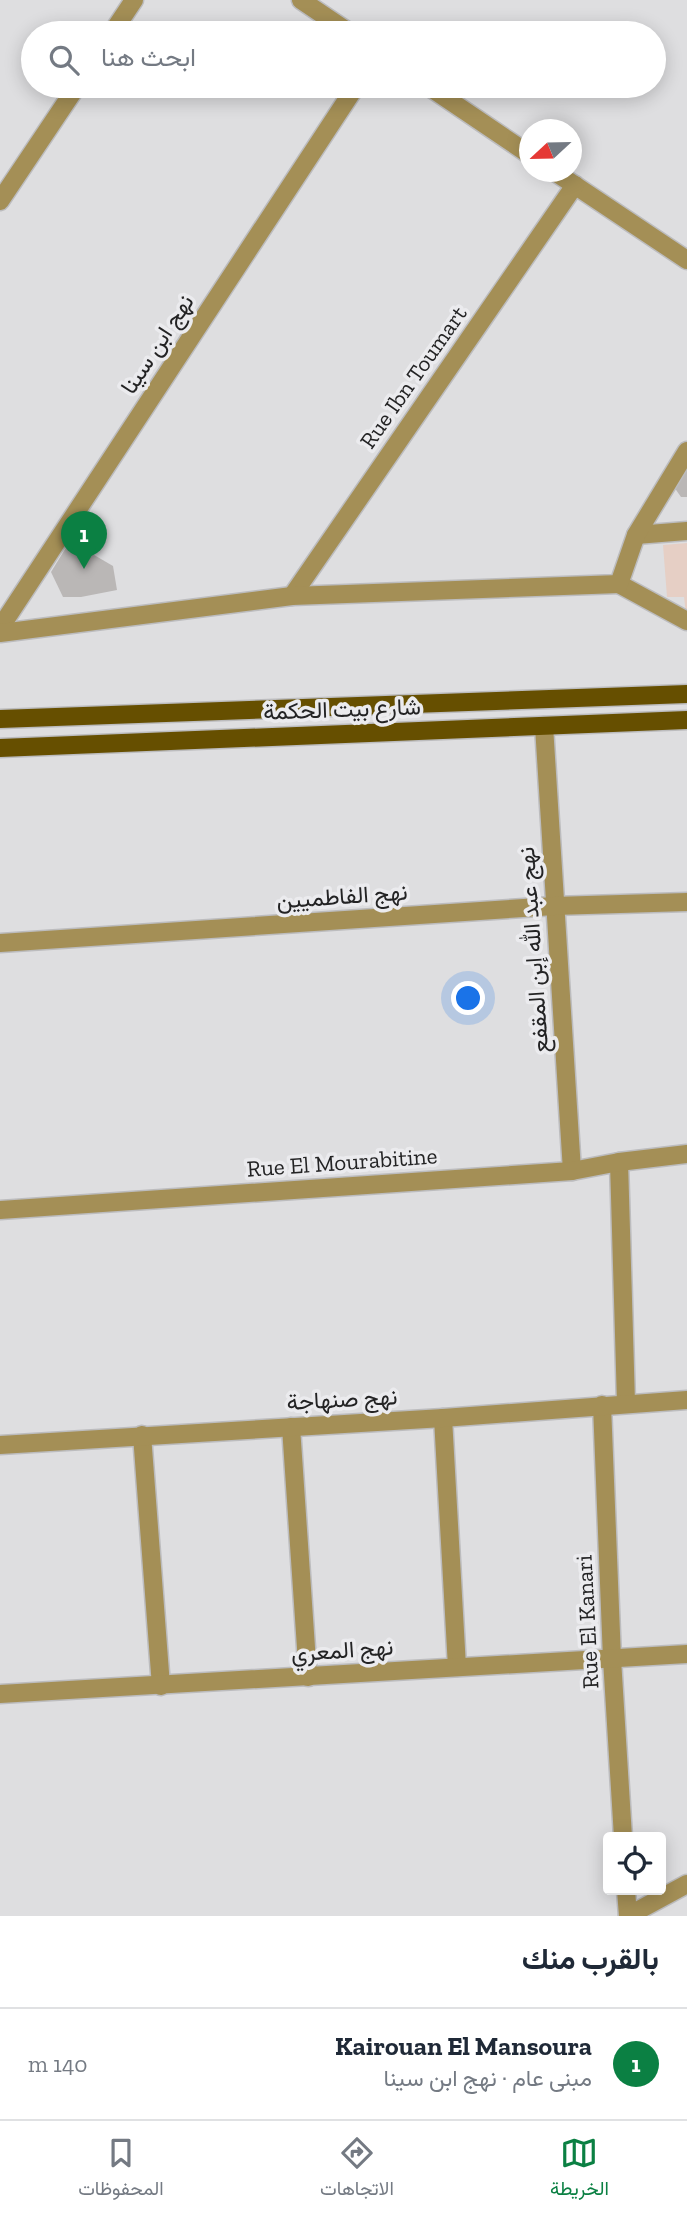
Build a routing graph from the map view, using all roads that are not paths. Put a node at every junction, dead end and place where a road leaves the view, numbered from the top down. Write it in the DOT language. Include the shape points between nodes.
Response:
graph roads {
  1 [pos="134,0"];
  2 [pos="301,0"];
  3 [pos="120,21"];
  4 [pos="332,21"];
  5 [pos="69,98"];
  6 [pos="348,98"];
  7 [pos="446,98"];
  8 [pos="519,148"];
  9 [pos="569,182"];
  10 [pos="575,186"];
  11 [pos="0,201"];
  12 [pos="687,260"];
  13 [pos="687,451"];
  14 [pos="687,531"];
  15 [pos="636,535"];
  16 [pos="619,584"];
  17 [pos="292,596"];
  18 [pos="687,621"];
  19 [pos="0,631"];
  20 [pos="687,694"];
  21 [pos="0,719"];
  22 [pos="687,720"];
  23 [pos="544,726"];
  24 [pos="0,748"];
  25 [pos="687,902"];
  26 [pos="554,906"];
  27 [pos="0,943"];
  28 [pos="687,1154"];
  29 [pos="619,1162"];
  30 [pos="572,1171"];
  31 [pos="0,1210"];
  32 [pos="687,1400"];
  33 [pos="626,1403"];
  34 [pos="602,1405"];
  35 [pos="443,1418"];
  36 [pos="291,1427"];
  37 [pos="142,1435"];
  38 [pos="0,1445"];
  39 [pos="687,1654"];
  40 [pos="612,1659"];
  41 [pos="457,1667"];
  42 [pos="308,1677"];
  43 [pos="161,1686"];
  44 [pos="0,1694"];
  45 [pos="623,1832"];
  46 [pos="687,1884"];
  47 [pos="626,1895"];
  48 [pos="628,1916"];
  1 -- 3 [label="street"];
  2 -- 4 [label="street"];
  5 -- 11 [label="street"];
  6 -- 19 [label="street, نهج ابن سينا"];
  7 -- 8 [label="street"];
  9 -- 10 [label="street"];
  10 -- 12 [label="street"];
  10 -- 17 [label="street, Rue Ibn Toumart"];
  13 -- 15 [label="street"];
  14 -- 15 [label="street"];
  15 -- 16 [label="street"];
  16 -- 17 [label="street"];
  16 -- 18 [label="street"];
  17 -- 19 [label="street"];
  20 -- 21 [label="main road, شارع بيت الحكمة"];
  22 -- 23 [label="main road, شارع بيت الحكمة"];
  23 -- 24 [label="main road, شارع بيت الحكمة"];
  23 -- 26 [label="street, نهج عبد الله إبن المقفع"];
  25 -- 26 [label="street, نهج الفاطميين"];
  26 -- 27 [label="street, نهج الفاطميين"];
  26 -- 30 [label="street, نهج عبد الله إبن المقفع"];
  28 -- 29 [label="street, Rue El Mourabitine"];
  29 -- 30 [label="street, Rue El Mourabitine"];
  29 -- 33 [label="street"];
  30 -- 31 [label="street, Rue El Mourabitine"];
  32 -- 33 [label="street, نهج صنهاجة"];
  33 -- 34 [label="street, نهج صنهاجة"];
  34 -- 35 [label="street, نهج صنهاجة"];
  34 -- 40 [label="street, Rue El Kanari"];
  35 -- 36 [label="street, نهج صنهاجة"];
  35 -- 41 [label="street"];
  36 -- 37 [label="street, نهج صنهاجة"];
  36 -- 42 [label="street"];
  37 -- 38 [label="street, نهج صنهاجة"];
  37 -- 43 [label="street"];
  39 -- 40 [label="street, نهج المعري"];
  40 -- 41 [label="street, نهج المعري"];
  40 -- 45 [label="street, Rue El Kanari"];
  41 -- 42 [label="street, نهج المعري"];
  42 -- 43 [label="street, نهج المعري"];
  43 -- 44 [label="street, نهج المعري"];
  46 -- 48 [label="street"];
  47 -- 48 [label="street"];
}
